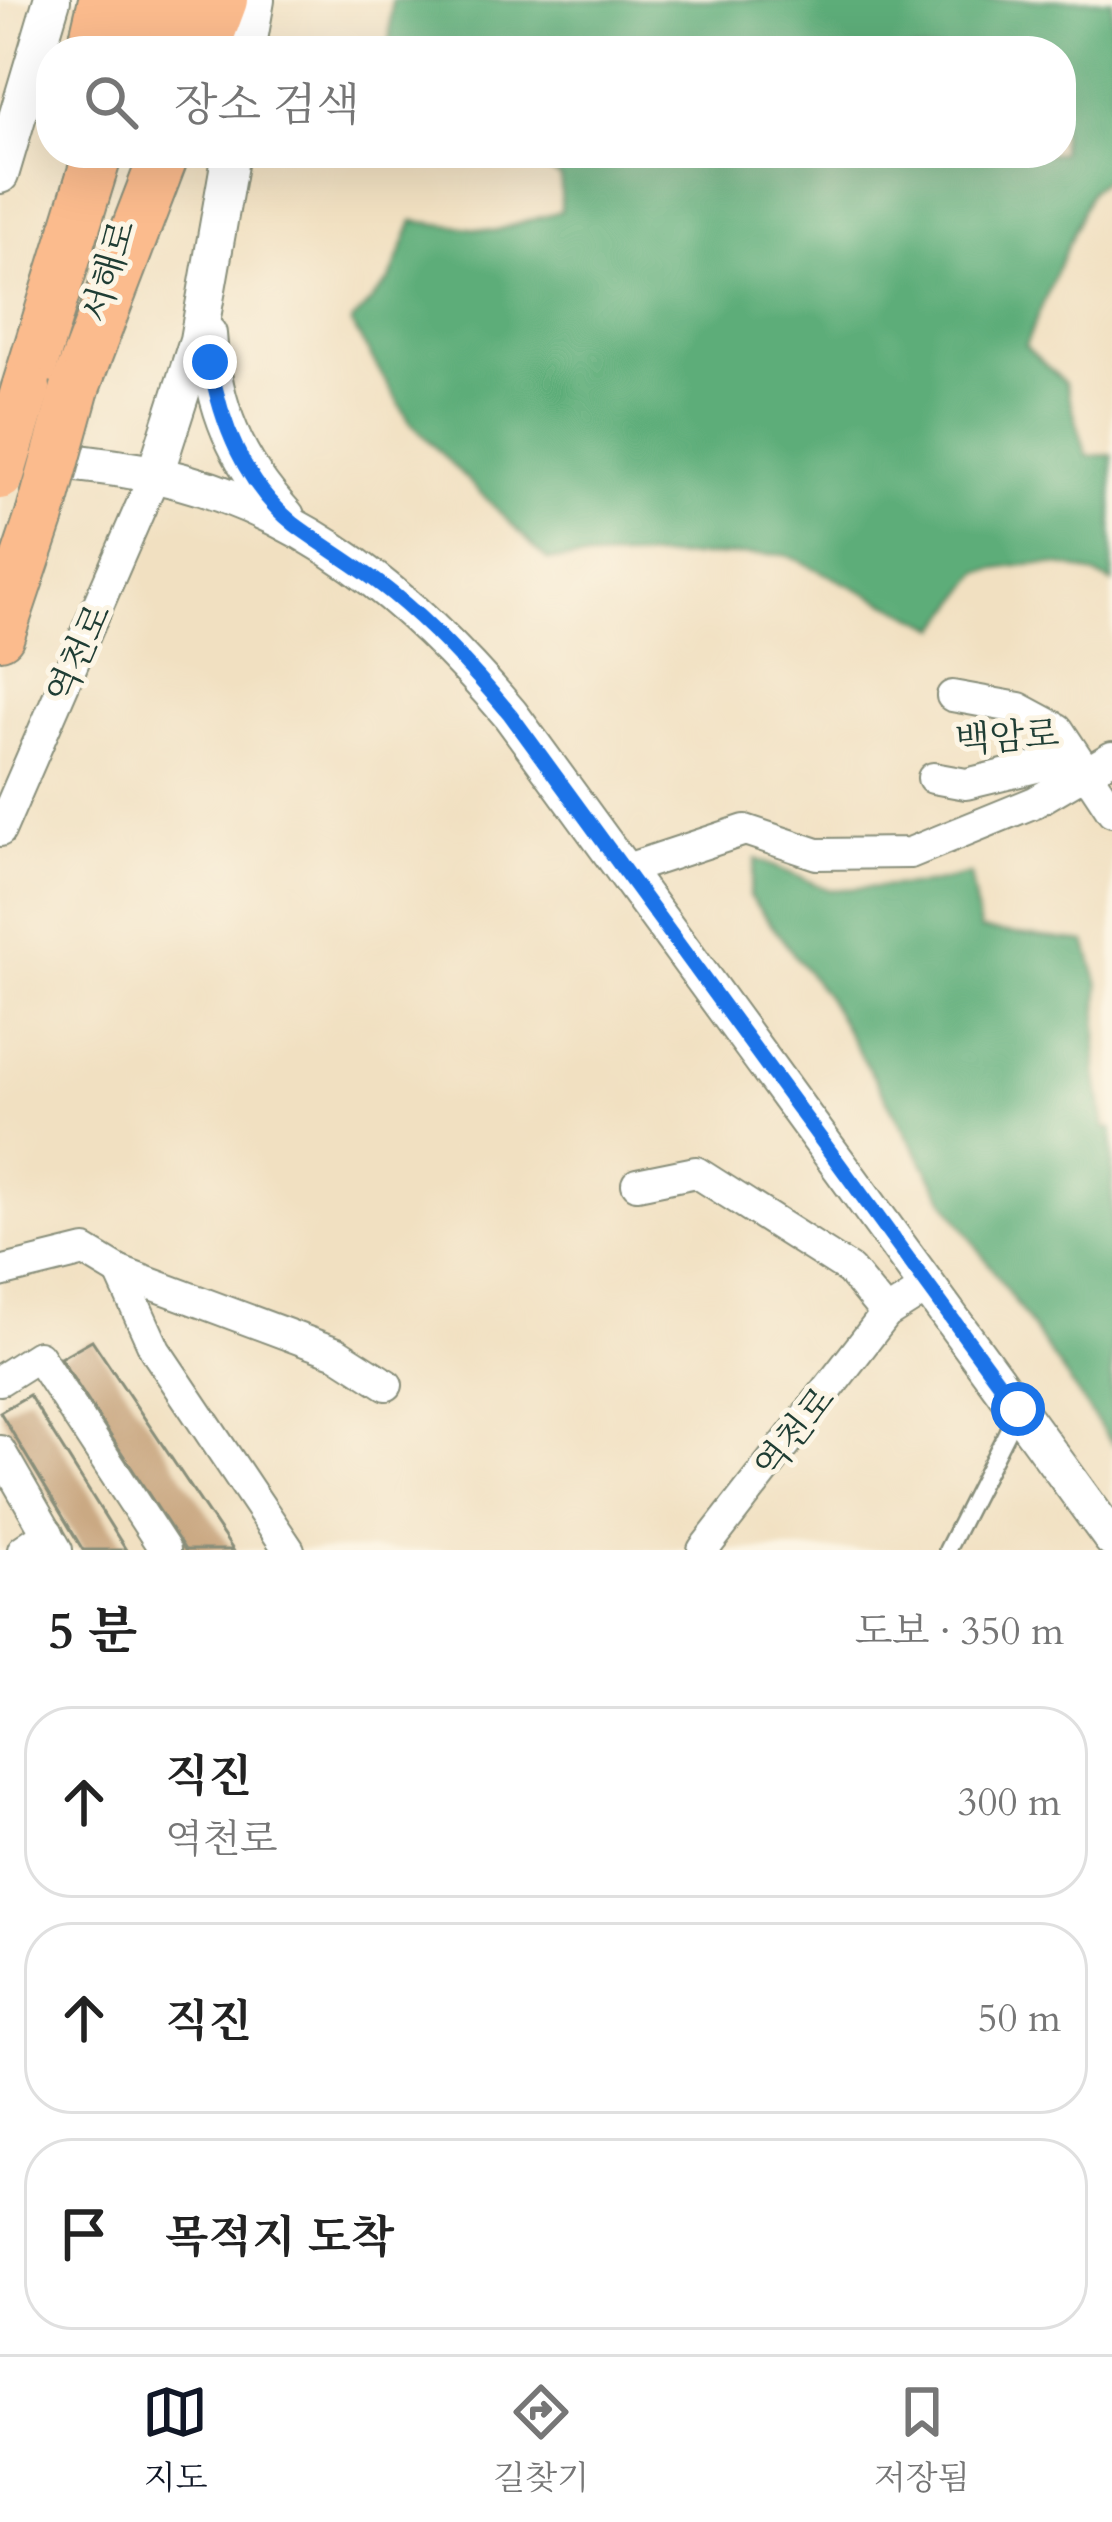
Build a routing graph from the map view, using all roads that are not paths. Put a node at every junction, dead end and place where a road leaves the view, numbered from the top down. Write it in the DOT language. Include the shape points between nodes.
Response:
graph roads {
  1 [pos="52,0"];
  2 [pos="103,0"];
  3 [pos="144,0"];
  4 [pos="184,0"];
  5 [pos="223,0"];
  6 [pos="256,0"];
  7 [pos="41,36"];
  8 [pos="95,36"];
  9 [pos="133,36"];
  10 [pos="174,36"];
  11 [pos="210,36"];
  12 [pos="250,36"];
  13 [pos="36,54"];
  14 [pos="67,168"];
  15 [pos="93,168"];
  16 [pos="138,168"];
  17 [pos="159,168"];
  18 [pos="229,168"];
  19 [pos="0,175"];
  20 [pos="206,304"];
  21 [pos="26,388"];
  22 [pos="75,388"];
  23 [pos="0,454"];
  24 [pos="0,475"];
  25 [pos="155,475"];
  26 [pos="292,523"];
  27 [pos="0,634"];
  28 [pos="952,696"];
  29 [pos="1099,764"];
  30 [pos="933,778"];
  31 [pos="1112,811"];
  32 [pos="0,831"];
  33 [pos="624,870"];
  34 [pos="637,1184"];
  35 [pos="0,1272"];
  36 [pos="120,1272"];
  37 [pos="927,1288"];
  38 [pos="886,1314"];
  39 [pos="0,1380"];
  40 [pos="387,1385"];
  41 [pos="1018,1409"];
  42 [pos="0,1451"];
  43 [pos="1112,1539"];
  44 [pos="43,1545"];
  45 [pos="165,1550"];
  46 [pos="289,1550"];
  47 [pos="703,1550"];
  48 [pos="952,1550"];
  1 -- 7 [label="street"];
  2 -- 8 [label="highway"];
  3 -- 9 [label="highway"];
  4 -- 10 [label="highway"];
  5 -- 11 [label="highway"];
  6 -- 12 [label="street"];
  13 -- 19 [label="street"];
  14 -- 21 [label="highway"];
  15 -- 21 [label="highway, 서해로"];
  16 -- 22 [label="highway, 서해로"];
  17 -- 22 [label="highway"];
  18 -- 20 [label="street"];
  20 -- 25 [label="street"];
  20 -- 26 [label="street" via="223,422 251,474"];
  21 -- 24 [label="highway, 서해로, bridge"];
  22 -- 27 [label="highway, bridge"];
  23 -- 25 [label="street"];
  25 -- 26 [label="street"];
  25 -- 32 [label="street, 역천로"];
  26 -- 33 [label="street" via="393,593 470,666"];
  28 -- 29 [label="street, 백암로" via="1019,708"];
  29 -- 30 [label="street, 백암로" via="1048,764 966,784"];
  29 -- 31 [label="street, 백암로"];
  29 -- 33 [label="street" via="1035,802 910,853 817,854 745,830"];
  33 -- 37 [label="street"];
  34 -- 38 [label="street" via="696,1172 850,1270"];
  35 -- 36 [label="street" via="85,1251"];
  36 -- 40 [label="street" via="337,1353"];
  36 -- 46 [label="street" via="155,1350"];
  37 -- 38 [label="street, 역천로"];
  37 -- 41 [label="street"];
  38 -- 47 [label="street, 역천로"];
  39 -- 45 [label="street" via="38,1356"];
  41 -- 43 [label="street"];
  41 -- 48 [label="lane"];
  42 -- 44 [label="street"];
}
